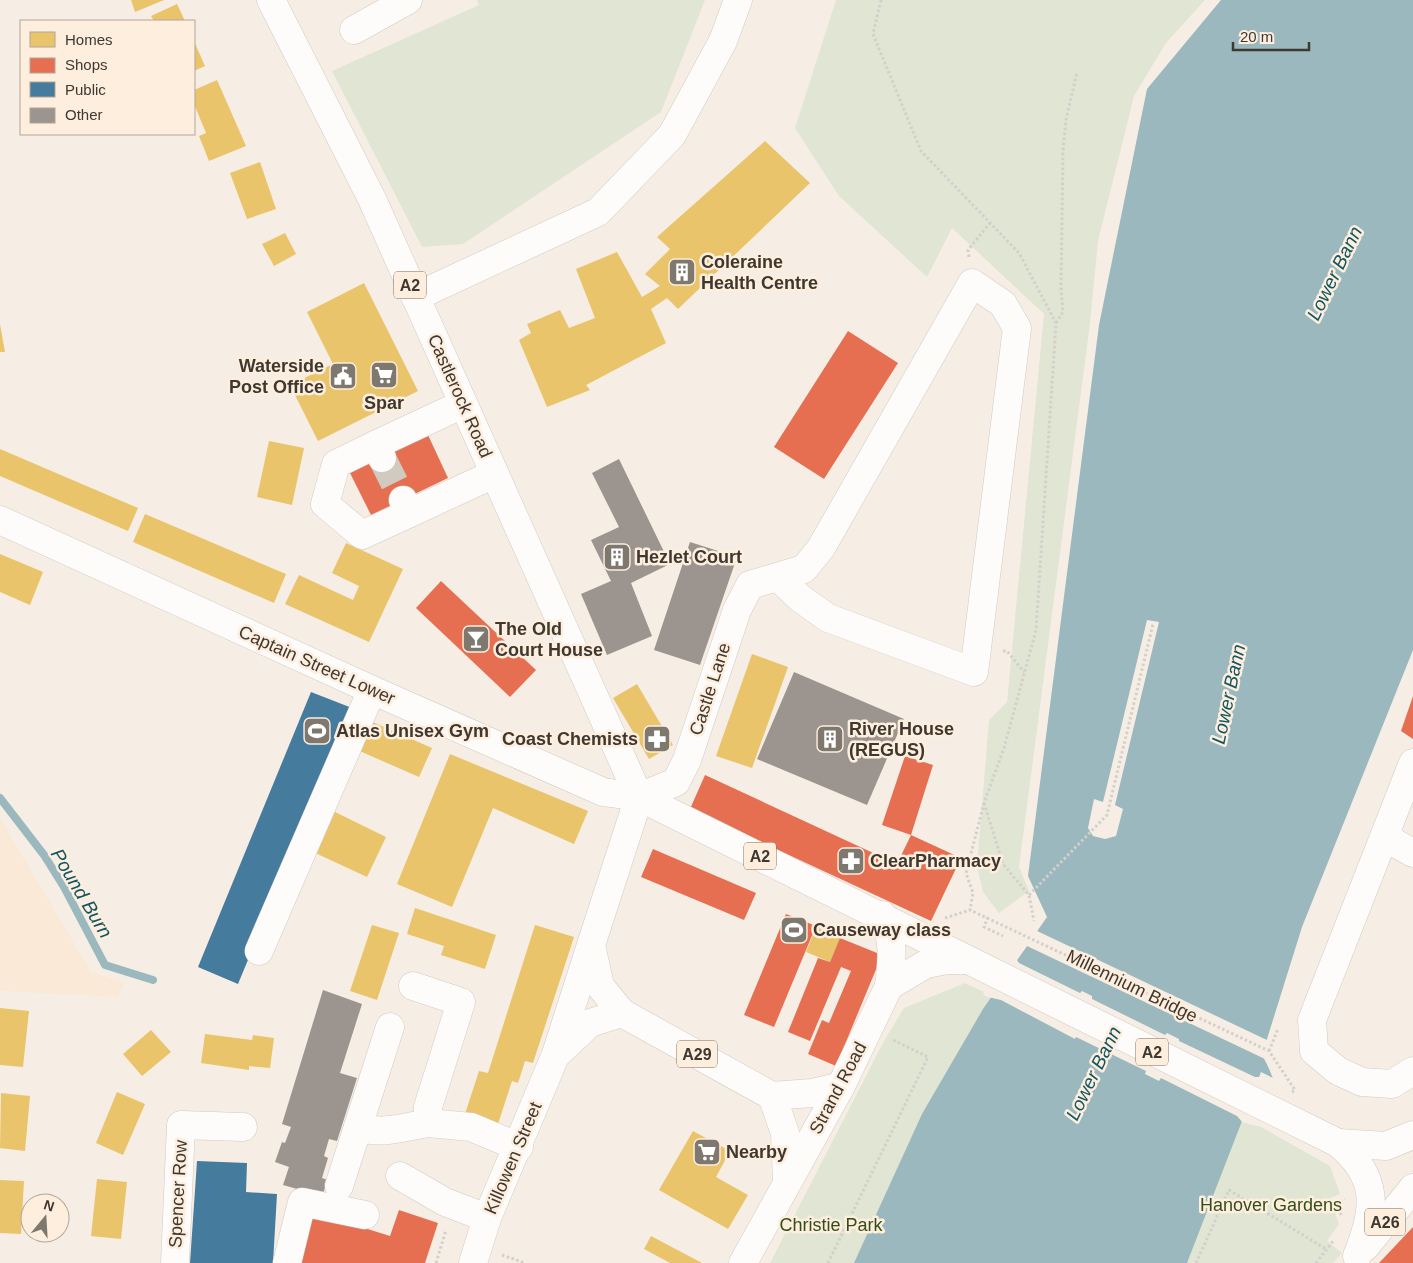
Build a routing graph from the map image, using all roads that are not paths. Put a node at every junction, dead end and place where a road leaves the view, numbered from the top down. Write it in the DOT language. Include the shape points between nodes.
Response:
graph roads {
  1 [pos="271,0"];
  2 [pos="408,0"];
  3 [pos="738,0"];
  4 [pos="354,30"];
  5 [pos="415,297"];
  6 [pos="463,404"];
  7 [pos="494,474"];
  8 [pos="0,520"];
  9 [pos="778,578"];
  10 [pos="372,690"];
  11 [pos="1413,763"];
  12 [pos="638,797"];
  13 [pos="1384,837"];
  14 [pos="1413,853"];
  15 [pos="882,915"];
  16 [pos="935,943"];
  17 [pos="591,945"];
  18 [pos="259,951"];
  19 [pos="413,986"];
  20 [pos="890,986"];
  21 [pos="622,1013"];
  22 [pos="390,1027"];
  23 [pos="556,1054"];
  24 [pos="1413,1070"];
  25 [pos="841,1086"];
  26 [pos="772,1096"];
  27 [pos="428,1123"];
  28 [pos="243,1127"];
  29 [pos="358,1127"];
  30 [pos="1404,1140"];
  31 [pos="1338,1143"];
  32 [pos="519,1146"];
  33 [pos="400,1176"];
  34 [pos="787,1182"];
  35 [pos="339,1186"];
  36 [pos="1413,1188"];
  37 [pos="365,1215"];
  38 [pos="487,1218"];
  39 [pos="1354,1260"];
  40 [pos="175,1263"];
  41 [pos="287,1263"];
  42 [pos="473,1263"];
  43 [pos="743,1263"];
  1 -- 5 [label="main road, Castlerock Road / A2" via="372,199"];
  2 -- 4 [label="main road"];
  3 -- 5 [label="main road" via="723,41 672,134 598,212"];
  5 -- 6 [label="main road, Castlerock Road / A2"];
  6 -- 7 [label="main road, Castlerock Road / A2"];
  6 -- 7 [label="main road" via="379,451 336,464 325,504 362,535 406,506"];
  7 -- 12 [label="main road, Castlerock Road / A2"];
  8 -- 10 [label="main road, Captain Street Lower"];
  9 -- 9 [label="main road, Castle Lane" via="828,618 974,672 1017,328 1003,304 972,283 821,548 804,569"];
  9 -- 12 [label="main road, Castle Lane" via="750,585 737,610 687,760 676,782"];
  10 -- 12 [label="main road, Captain Street Lower" via="603,792"];
  10 -- 18 [label="main road"];
  11 -- 13 [label="main road"];
  12 -- 15 [label="main road, A2"];
  12 -- 17 [label="main road, Killowen Street / A29"];
  13 -- 14 [label="main road"];
  13 -- 24 [label="main road" via="1312,1020 1314,1051 1338,1071 1362,1082 1392,1084"];
  15 -- 16 [label="main road, A2"];
  15 -- 20 [label="main road" via="889,928 893,948"];
  16 -- 20 [label="main road"];
  16 -- 31 [label="main road, A2" via="947,960 966,960"];
  17 -- 21 [label="main road, Killowen Street / A29" via="600,986"];
  17 -- 23 [label="main road, Killowen Street"];
  19 -- 27 [label="main road" via="461,1002 428,1107"];
  20 -- 25 [label="main road, Strand Road"];
  21 -- 23 [label="main road, Killowen Street" via="590,1023"];
  21 -- 26 [label="main road, A29"];
  22 -- 29 [label="main road"];
  23 -- 32 [label="main road, Killowen Street"];
  25 -- 26 [label="main road" via="812,1093"];
  25 -- 34 [label="main road, Strand Road"];
  26 -- 34 [label="main road" via="784,1133"];
  27 -- 29 [label="main road" via="381,1131"];
  27 -- 32 [label="main road" via="471,1127"];
  28 -- 40 [label="main road, Spencer Row" via="181,1126"];
  29 -- 35 [label="main road"];
  30 -- 31 [label="main road, A2" via="1376,1146"];
  31 -- 39 [label="main road, A2" via="1364,1169 1361,1194 1368,1228"];
  32 -- 38 [label="main road, Killowen Street"];
  33 -- 38 [label="main road" via="445,1202"];
  34 -- 43 [label="main road, Strand Road"];
  36 -- 39 [label="main road, A26"];
  37 -- 41 [label="main road" via="302,1202"];
  38 -- 42 [label="main road, Killowen Street"];
}
